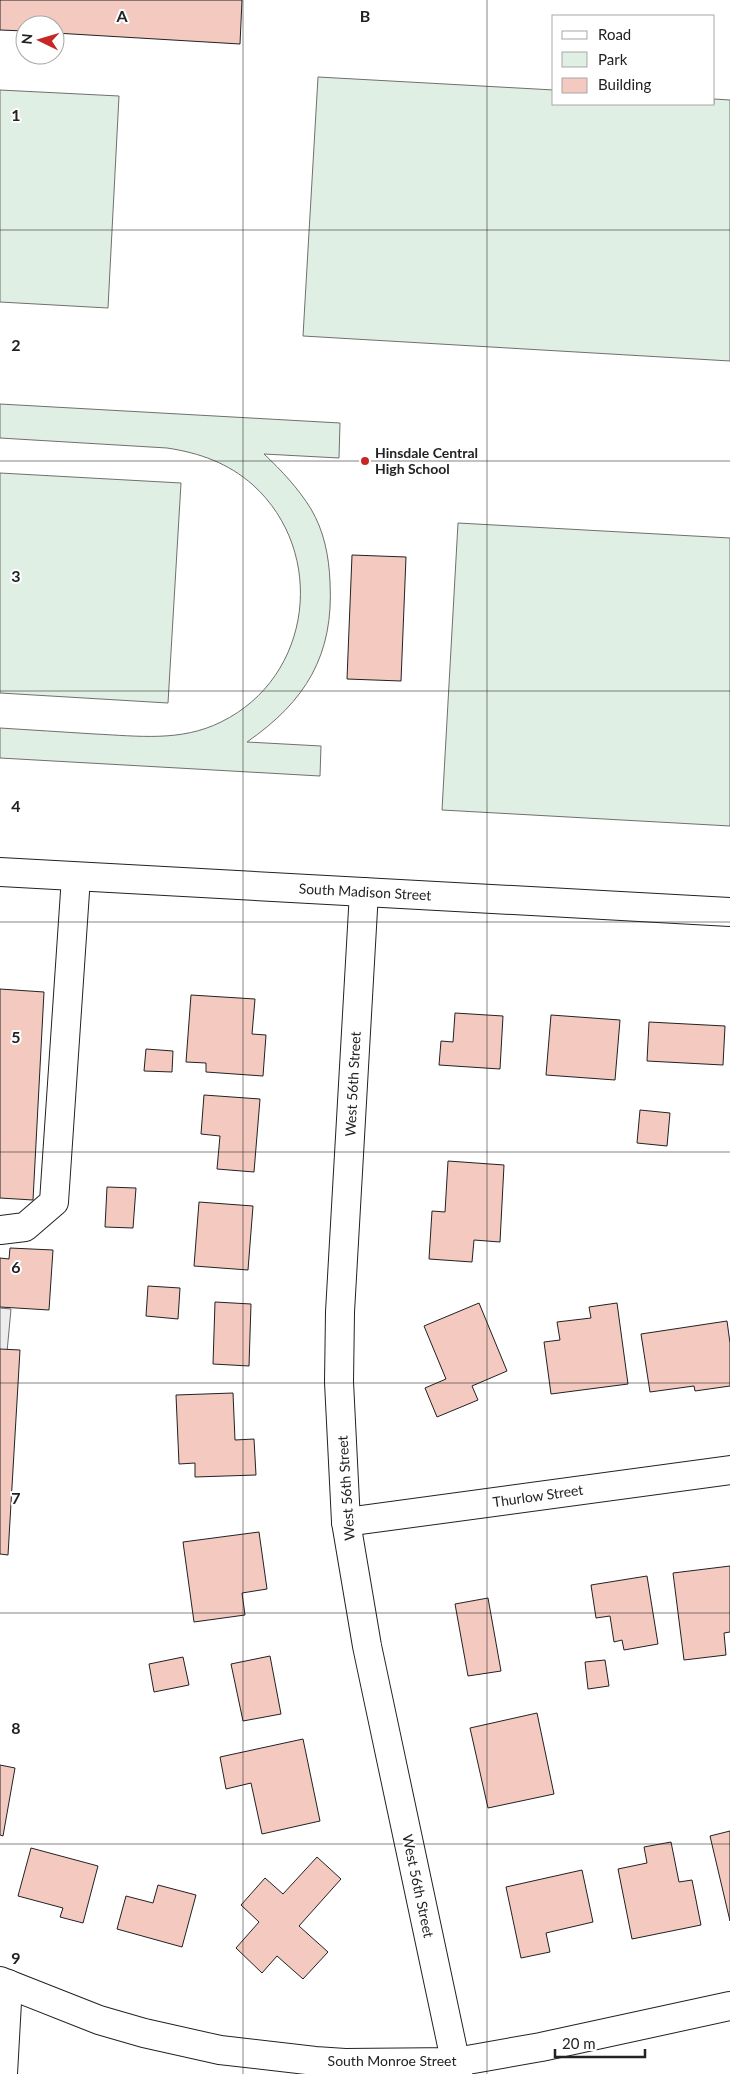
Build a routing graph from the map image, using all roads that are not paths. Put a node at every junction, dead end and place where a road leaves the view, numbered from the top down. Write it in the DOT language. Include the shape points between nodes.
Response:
graph roads {
  1 [pos="0,872"];
  2 [pos="76,877"];
  3 [pos="364,892"];
  4 [pos="730,912"];
  5 [pos="0,1230"];
  6 [pos="730,1470"];
  7 [pos="346,1522"];
  8 [pos="4,1982"];
  9 [pos="730,2006"];
  10 [pos="457,2068"];
  11 [pos="3,2074"];
  1 -- 2 [label="street, South Madison Street"];
  2 -- 3 [label="street, South Madison Street"];
  2 -- 5 [label="street" via="54,1202 25,1227"];
  3 -- 4 [label="street, South Madison Street"];
  3 -- 7 [label="street, West 56th Street" via="340,1312 339,1382"];
  6 -- 7 [label="street, Thurlow Street"];
  7 -- 10 [label="street, West 56th Street" via="367,1646"];
  8 -- 10 [label="street, South Monroe Street" via="100,2020 220,2050 316,2061"];
  8 -- 11 [label="street"];
  9 -- 10 [label="street, South Monroe Street"];
}
